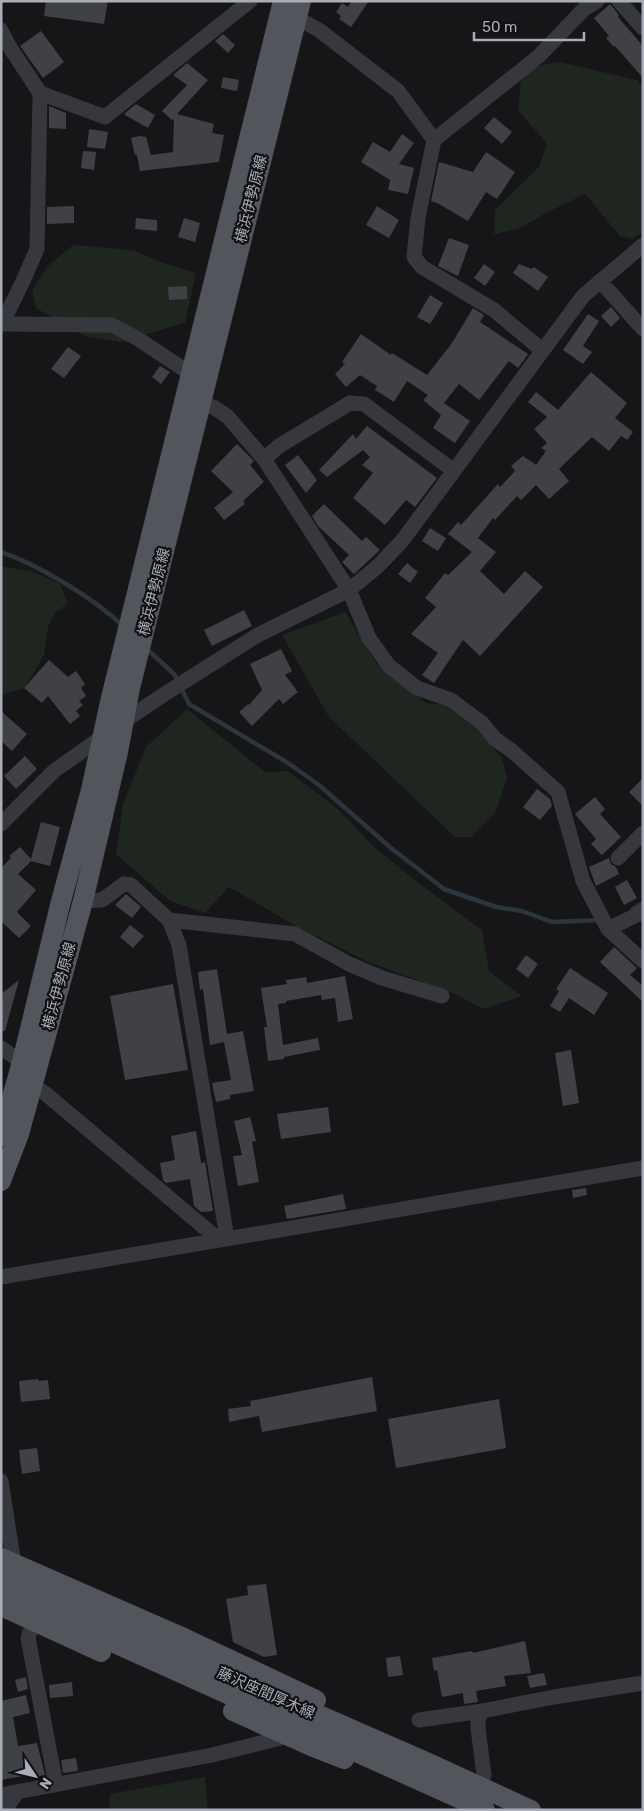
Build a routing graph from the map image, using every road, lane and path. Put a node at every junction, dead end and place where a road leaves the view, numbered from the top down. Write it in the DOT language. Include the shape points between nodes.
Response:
graph roads {
  1 [pos="250,1"];
  2 [pos="282,1"];
  3 [pos="597,1"];
  4 [pos="619,1"];
  5 [pos="298,10"];
  6 [pos="643,28"];
  7 [pos="1,30"];
  8 [pos="40,93"];
  9 [pos="434,140"];
  10 [pos="643,245"];
  11 [pos="600,281"];
  12 [pos="2,324"];
  13 [pos="643,328"];
  14 [pos="544,351"];
  15 [pos="191,374"];
  16 [pos="200,402"];
  17 [pos="264,459"];
  18 [pos="454,471"];
  19 [pos="349,590"];
  20 [pos="123,722"];
  21 [pos="102,737"];
  22 [pos="1,824"];
  23 [pos="643,833"];
  24 [pos="618,858"];
  25 [pos="83,901"];
  26 [pos="643,912"];
  27 [pos="169,920"];
  28 [pos="608,929"];
  29 [pos="643,961"];
  30 [pos="442,996"];
  31 [pos="1,1048"];
  32 [pos="22,1062"];
  33 [pos="31,1088"];
  34 [pos="1,1136"];
  35 [pos="643,1168"];
  36 [pos="1,1181"];
  37 [pos="222,1239"];
  38 [pos="1,1277"];
  39 [pos="1,1482"];
  40 [pos="6,1566"];
  41 [pos="1,1592"];
  42 [pos="1,1606"];
  43 [pos="31,1621"];
  44 [pos="643,1683"];
  45 [pos="482,1710"];
  46 [pos="420,1720"];
  47 [pos="289,1736"];
  48 [pos="422,1771"];
  49 [pos="56,1785"];
  50 [pos="479,1788"];
  51 [pos="2,1798"];
  52 [pos="485,1810"];
  53 [pos="531,1810"];
  1 -- 8 [label="street" via="105,117"];
  2 -- 15 [label="main road, 横浜伊勢原線"];
  3 -- 9 [label="street" via="584,9 539,56"];
  4 -- 6 [label="street"];
  5 -- 9 [label="street" via="308,24 398,91"];
  5 -- 16 [label="main road, 横浜伊勢原線"];
  7 -- 8 [label="street"];
  8 -- 12 [label="street" via="37,249"];
  9 -- 14 [label="street" via="418,218 414,257 422,267 494,310"];
  10 -- 11 [label="street"];
  11 -- 13 [label="street"];
  11 -- 14 [label="street" via="583,296"];
  12 -- 15 [label="street" via="112,325"];
  14 -- 18 [label="street"];
  15 -- 21 [label="main road, 横浜伊勢原線"];
  16 -- 17 [label="street" via="228,417"];
  16 -- 20 [label="main road, 横浜伊勢原線"];
  17 -- 18 [label="street" via="279,446 350,404 364,404"];
  17 -- 19 [label="street"];
  18 -- 19 [label="street" via="402,541 378,567"];
  19 -- 20 [label="street" via="256,636"];
  19 -- 28 [label="street" via="369,638 389,666 418,688 451,700 482,723 495,739 558,792 582,882"];
  20 -- 21 [label="street"];
  20 -- 25 [label="main road, 横浜伊勢原線"];
  21 -- 22 [label="street" via="54,772"];
  21 -- 32 [label="main road, 横浜伊勢原線"];
  23 -- 24 [label="street"];
  25 -- 27 [label="street" via="102,900 124,884 131,885"];
  25 -- 33 [label="main road, 横浜伊勢原線"];
  26 -- 28 [label="street"];
  27 -- 30 [label="street" via="295,934 382,978"];
  27 -- 37 [label="street" via="180,945"];
  28 -- 29 [label="street"];
  31 -- 32 [label="street"];
  32 -- 34 [label="main road, 横浜伊勢原線"];
  33 -- 36 [label="main road, 横浜伊勢原線" via="19,1134"];
  33 -- 37 [label="street" via="39,1089"];
  35 -- 37 [label="street"];
  37 -- 38 [label="street"];
  39 -- 40 [label="street"];
  40 -- 48 [label="main road" via="186,1638 348,1715"];
  41 -- 48 [label="main road, 藤沢座間厚木線" via="298,1724"];
  42 -- 43 [label="main road"];
  43 -- 47 [label="main road"];
  43 -- 49 [label="street" via="28,1638"];
  44 -- 45 [label="street"];
  45 -- 46 [label="street"];
  45 -- 50 [label="street" via="478,1720 484,1775"];
  47 -- 48 [label="main road" via="350,1761"];
  47 -- 49 [label="street" via="212,1755"];
  48 -- 50 [label="main road, 藤沢座間厚木線"];
  48 -- 52 [label="main road, 藤沢座間厚木線"];
  49 -- 51 [label="street"];
  50 -- 53 [label="main road, 藤沢座間厚木線"];
}
